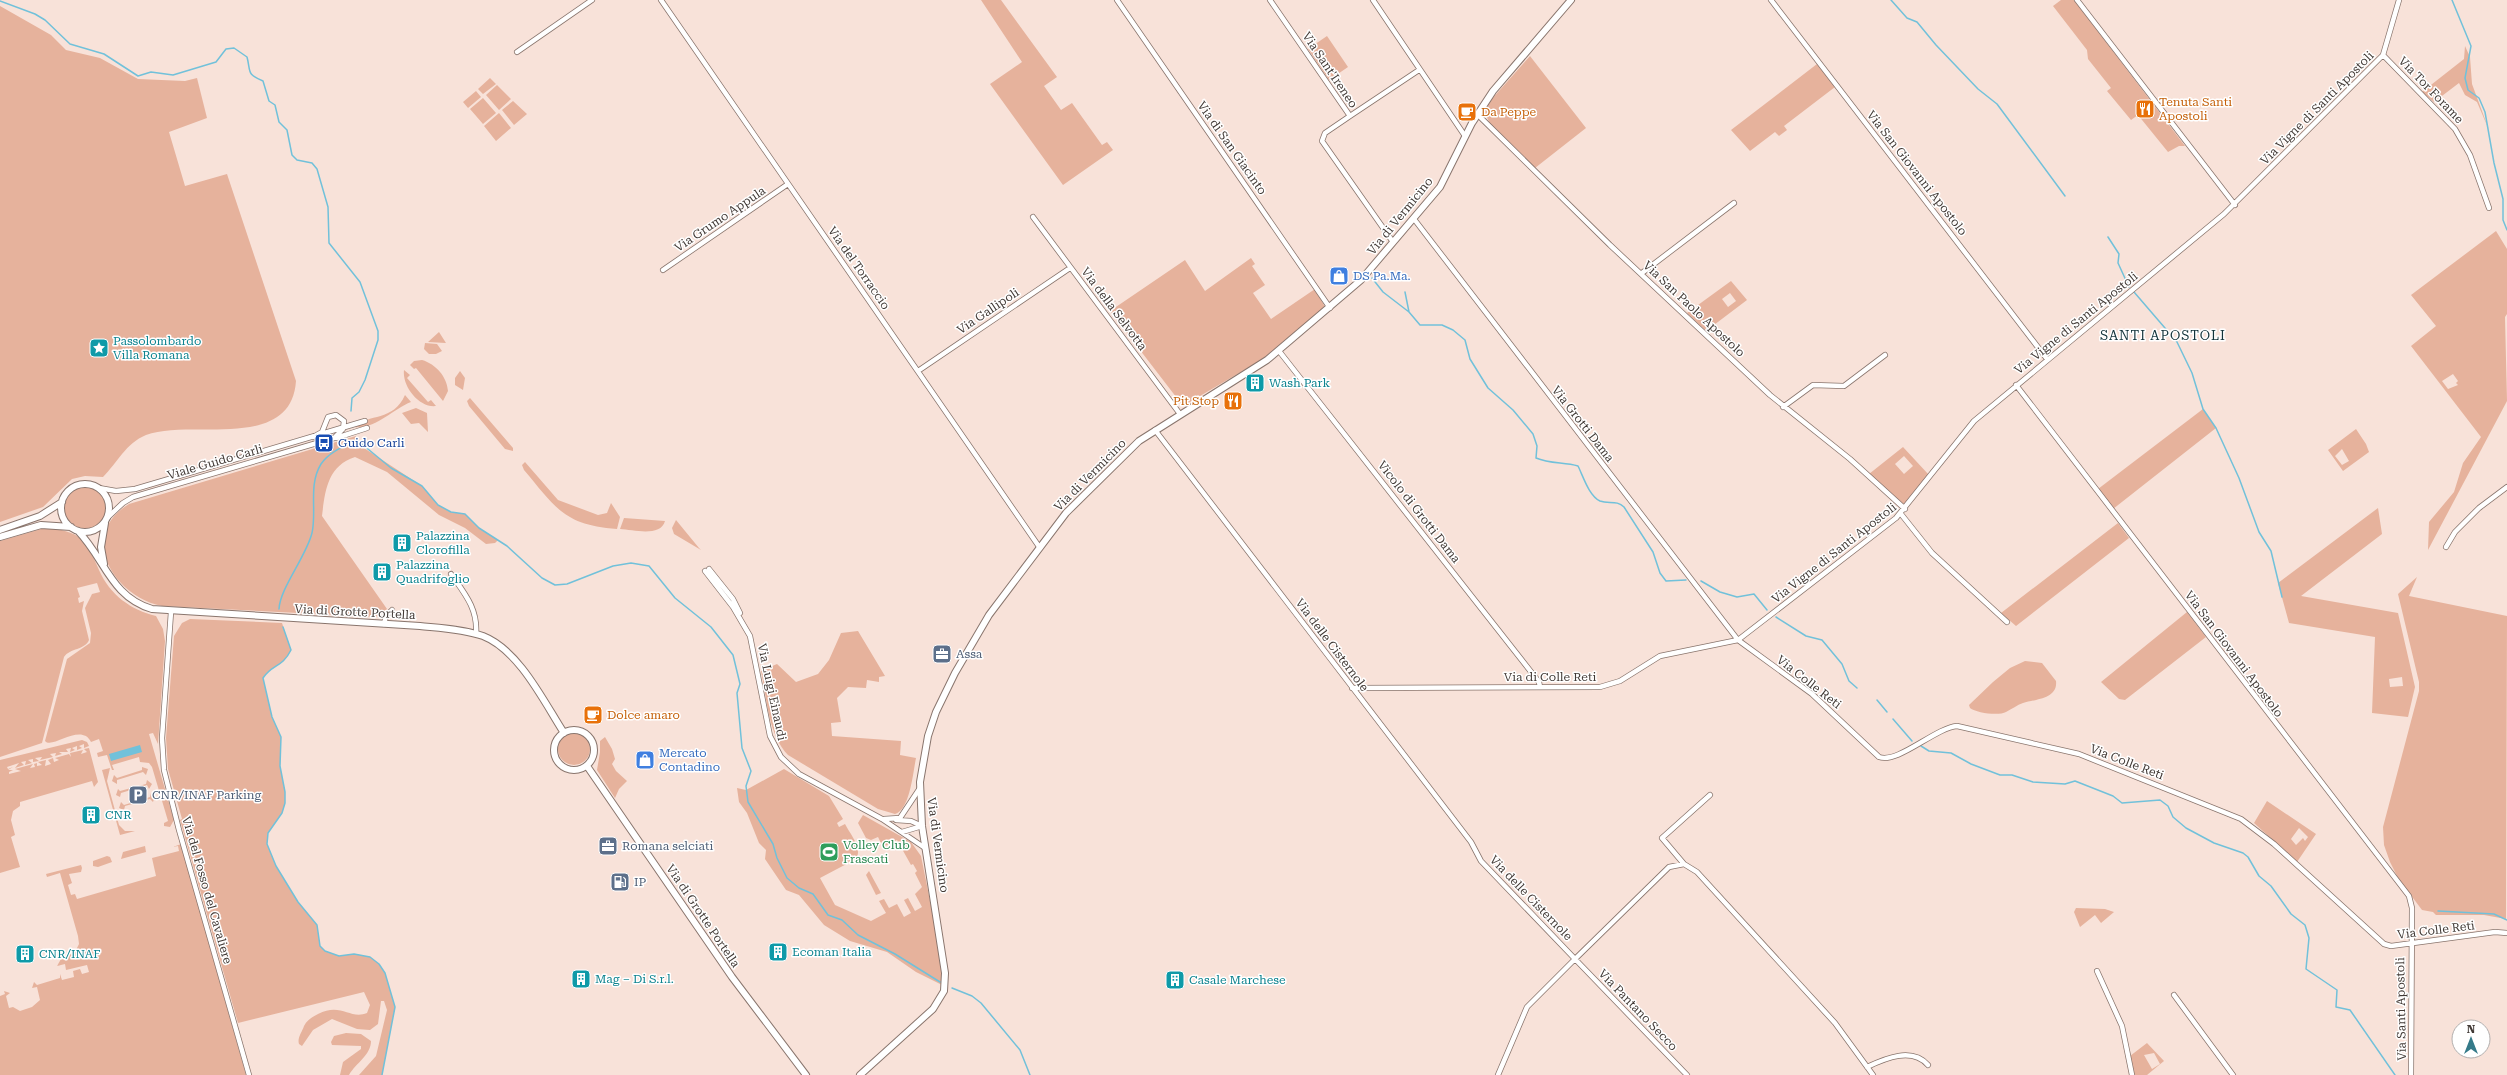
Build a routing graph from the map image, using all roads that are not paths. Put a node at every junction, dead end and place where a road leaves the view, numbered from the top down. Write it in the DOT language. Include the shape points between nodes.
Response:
graph roads {
  1 [pos="592,0"];
  2 [pos="661,0"];
  3 [pos="1118,0"];
  4 [pos="1270,0"];
  5 [pos="1373,0"];
  6 [pos="1571,0"];
  7 [pos="1771,0"];
  8 [pos="2077,0"];
  9 [pos="2399,0"];
  10 [pos="517,52"];
  11 [pos="2383,55"];
  12 [pos="1419,70"];
  13 [pos="1477,114"];
  14 [pos="1350,116"];
  15 [pos="1465,136"];
  16 [pos="788,184"];
  17 [pos="1734,203"];
  18 [pos="2234,205"];
  19 [pos="2489,208"];
  20 [pos="1033,217"];
  21 [pos="1414,219"];
  22 [pos="1393,242"];
  23 [pos="1070,268"];
  24 [pos="663,270"];
  25 [pos="1642,273"];
  26 [pos="1330,308"];
  27 [pos="1279,351"];
  28 [pos="1885,355"];
  29 [pos="2047,359"];
  30 [pos="918,371"];
  31 [pos="2016,385"];
  32 [pos="1783,407"];
  33 [pos="1180,414"];
  34 [pos="365,421"];
  35 [pos="344,428"];
  36 [pos="368,428"];
  37 [pos="1155,430"];
  38 [pos="313,437"];
  39 [pos="334,438"];
  40 [pos="2507,487"];
  41 [pos="99,488"];
  42 [pos="62,502"];
  43 [pos="1905,509"];
  44 [pos="1901,514"];
  45 [pos="107,518"];
  46 [pos="71,527"];
  47 [pos="0,530"];
  48 [pos="78,531"];
  49 [pos="0,537"];
  50 [pos="2446,547"];
  51 [pos="1040,548"];
  52 [pos="707,570"];
  53 [pos="451,574"];
  54 [pos="109,578"];
  55 [pos="392,610"];
  56 [pos="171,612"];
  57 [pos="2007,622"];
  58 [pos="384,624"];
  59 [pos="476,634"];
  60 [pos="1738,640"];
  61 [pos="1352,688"];
  62 [pos="1540,688"];
  63 [pos="564,733"];
  64 [pos="587,766"];
  65 [pos="920,788"];
  66 [pos="1710,795"];
  67 [pos="882,819"];
  68 [pos="893,820"];
  69 [pos="922,826"];
  70 [pos="902,832"];
  71 [pos="925,848"];
  72 [pos="1684,864"];
  73 [pos="2507,933"];
  74 [pos="2410,944"];
  75 [pos="1575,959"];
  76 [pos="2097,971"];
  77 [pos="2174,994"];
  78 [pos="1928,1066"];
  79 [pos="1867,1067"];
  80 [pos="249,1075"];
  81 [pos="806,1075"];
  82 [pos="860,1075"];
  83 [pos="1498,1075"];
  84 [pos="1687,1075"];
  85 [pos="1873,1075"];
  86 [pos="2132,1075"];
  87 [pos="2233,1075"];
  88 [pos="2411,1075"];
  1 -- 10 [label="street"];
  2 -- 16 [label="street, Via del Torraccio"];
  3 -- 26 [label="street, Via di San Giacinto"];
  4 -- 14 [label="street, Via Sant'Ireneo"];
  5 -- 12 [label="street"];
  6 -- 13 [label="main road, Via di Vermicino" via="1499,83"];
  7 -- 29 [label="street, Via San Giovanni Apostolo"];
  8 -- 18 [label="street"];
  9 -- 11 [label="street, Via Vigne di Santi Apostoli"];
  11 -- 18 [label="street, Via Vigne di Santi Apostoli"];
  11 -- 19 [label="street, Via Tor Forame" via="2455,129 2470,155"];
  12 -- 14 [label="street"];
  12 -- 15 [label="street"];
  13 -- 15 [label="main road, Via di Vermicino"];
  13 -- 25 [label="street, Via San Paolo Apostolo"];
  14 -- 22 [label="street, Via Sant'Ireneo" via="1324,134 1322,141"];
  15 -- 21 [label="main road, Via di Vermicino" via="1444,180"];
  16 -- 24 [label="street, Via Grumo Appula"];
  16 -- 30 [label="street, Via del Torraccio"];
  17 -- 25 [label="street"];
  18 -- 29 [label="street, Via Vigne di Santi Apostoli"];
  20 -- 23 [label="street, Via della Selvotta"];
  21 -- 22 [label="main road, Via di Vermicino"];
  21 -- 60 [label="street, Via Grotti Dama"];
  22 -- 26 [label="main road, Via di Vermicino" via="1361,280"];
  23 -- 30 [label="street, Via Gallipoli"];
  23 -- 33 [label="street, Via della Selvotta"];
  25 -- 32 [label="street, Via San Paolo Apostolo"];
  26 -- 27 [label="main road, Via di Vermicino"];
  27 -- 33 [label="main road, Via di Vermicino"];
  27 -- 62 [label="street, Vicolo di Grotti Dama" via="1497,627 1539,682"];
  28 -- 32 [label="street" via="1846,385 1813,385"];
  29 -- 31 [label="street, Via Vigne di Santi Apostoli"];
  30 -- 51 [label="street, Via del Torraccio"];
  31 -- 43 [label="street, Via Vigne di Santi Apostoli" via="1968,427"];
  31 -- 74 [label="street, Via San Giovanni Apostolo" via="2407,894 2412,908"];
  32 -- 43 [label="street, Via San Paolo Apostolo" via="1850,459"];
  33 -- 37 [label="main road, Via di Vermicino"];
  34 -- 35 [label="street, Viale Guido Carli"];
  35 -- 38 [label="street, Viale Guido Carli"];
  35 -- 38 [label="street" via="342,419 331,416 326,419 322,432"];
  35 -- 39 [label="street, Viale Guido Carli"];
  36 -- 39 [label="street, Viale Guido Carli"];
  37 -- 51 [label="main road, Via di Vermicino" via="1137,443 1074,504"];
  37 -- 61 [label="street, Via delle Cisternole"];
  38 -- 41 [label="street, Viale Guido Carli" via="135,489 116,491"];
  39 -- 45 [label="street, Viale Guido Carli" via="133,497 123,502"];
  40 -- 50 [label="street" via="2477,510 2455,532"];
  41 -- 42 [label="main road" via="92,485 77,486"];
  41 -- 45 [label="main road" via="107,498"];
  42 -- 46 [label="main road" via="63,516"];
  42 -- 47 [label="main road" via="35,518"];
  43 -- 44 [label="street, Via Vigne di Santi Apostoli"];
  44 -- 57 [label="street" via="1932,553"];
  44 -- 60 [label="street, Via Vigne di Santi Apostoli"];
  45 -- 48 [label="main road" via="104,524 92,531"];
  45 -- 54 [label="main road, Via di Grotte Portella" via="101,547"];
  46 -- 48 [label="main road"];
  46 -- 49 [label="main road" via="45,525"];
  48 -- 54 [label="main road, Via di Grotte Portella" via="93,548"];
  51 -- 65 [label="main road, Via di Vermicino" via="992,609 952,678 930,728"];
  52 -- 67 [label="street, Via Luigi Einaudi" via="736,603 751,641 770,736 777,752 799,774"];
  53 -- 59 [label="street" via="473,607 477,620"];
  54 -- 56 [label="main road, Via di Grotte Portella" via="134,602 152,609"];
  55 -- 58 [label="street" via="386,616"];
  56 -- 58 [label="main road, Via di Grotte Portella"];
  56 -- 80 [label="street, Via del Fosso del Cavaliere" via="162,738 164,770"];
  58 -- 59 [label="main road, Via di Grotte Portella"];
  59 -- 63 [label="main road, Via di Grotte Portella" via="498,644 510,655"];
  60 -- 62 [label="street, Via di Colle Reti" via="1660,656 1623,680 1608,686"];
  60 -- 74 [label="street, Via Colle Reti" via="1816,698 1881,757 1891,758 1945,728 1957,726 2079,754 2243,820 2274,844 2379,941 2390,946"];
  61 -- 62 [label="street, Via di Colle Reti"];
  61 -- 75 [label="street, Via delle Cisternole" via="1471,842 1481,861"];
  63 -- 64 [label="main road" via="576,730 590,737 594,751"];
  63 -- 64 [label="main road" via="554,746 558,762 565,768 574,770"];
  64 -- 81 [label="main road, Via di Grotte Portella" via="732,977"];
  65 -- 68 [label="street" via="904,814"];
  65 -- 69 [label="main road, Via di Vermicino"];
  66 -- 72 [label="street" via="1662,838"];
  67 -- 68 [label="street, Via Luigi Einaudi"];
  67 -- 70 [label="street, Via Luigi Einaudi"];
  68 -- 69 [label="street, Via Luigi Einaudi" via="911,821"];
  69 -- 70 [label="street"];
  69 -- 71 [label="main road, Via di Vermicino"];
  70 -- 71 [label="street, Via Luigi Einaudi"];
  71 -- 82 [label="main road, Via di Vermicino" via="945,973 945,989 929,1013"];
  72 -- 75 [label="street, Via delle Cisternole" via="1669,867"];
  72 -- 79 [label="street" via="1697,872 1835,1023"];
  73 -- 74 [label="street, Via Colle Reti" via="2495,932"];
  74 -- 88 [label="street, Via Santi Apostoli"];
  75 -- 83 [label="street" via="1527,1007"];
  75 -- 84 [label="street, Via Pantano Secco"];
  76 -- 86 [label="street" via="2122,1026"];
  77 -- 87 [label="street"];
  78 -- 79 [label="street" via="1919,1056 1913,1055 1894,1057"];
  79 -- 85 [label="street"];
}
